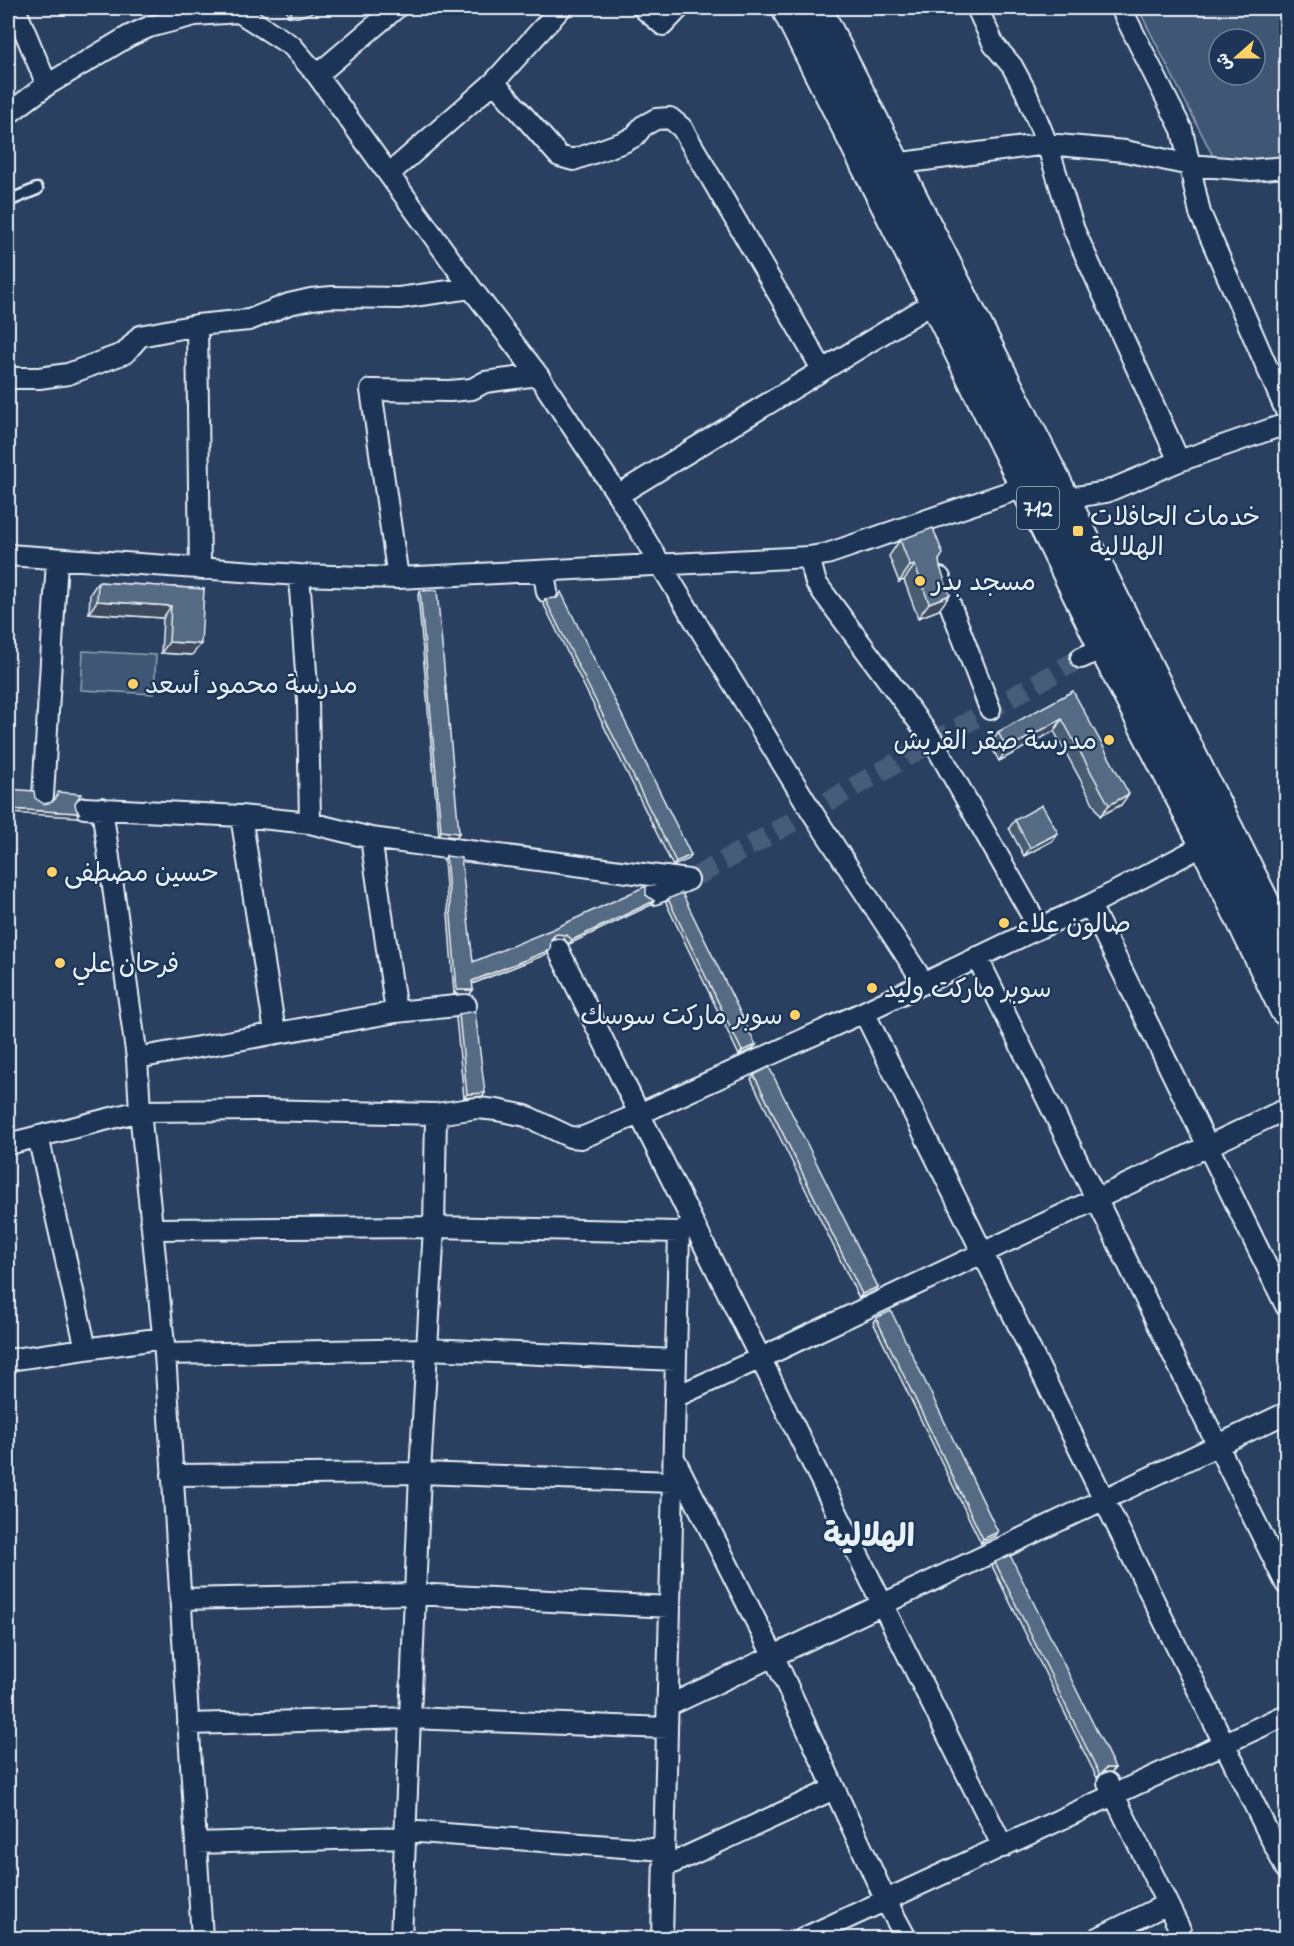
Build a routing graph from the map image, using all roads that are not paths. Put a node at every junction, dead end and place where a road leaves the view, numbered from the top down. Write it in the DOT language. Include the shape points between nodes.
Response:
graph roads {
  1 [pos="15,8"];
  2 [pos="396,8"];
  3 [pos="561,8"];
  4 [pos="643,8"];
  5 [pos="679,8"];
  6 [pos="788,8"];
  7 [pos="816,8"];
  8 [pos="977,8"];
  9 [pos="1121,8"];
  10 [pos="317,75"];
  11 [pos="494,82"];
  12 [pos="47,85"];
  13 [pos="8,114"];
  14 [pos="1047,144"];
  15 [pos="894,164"];
  16 [pos="1190,165"];
  17 [pos="1287,167"];
  18 [pos="389,174"];
  19 [pos="37,189"];
  20 [pos="8,201"];
  21 [pos="471,288"];
  22 [pos="936,301"];
  23 [pos="197,325"];
  24 [pos="822,369"];
  25 [pos="538,375"];
  26 [pos="8,378"];
  27 [pos="1287,411"];
  28 [pos="1287,424"];
  29 [pos="1179,461"];
  30 [pos="618,495"];
  31 [pos="1051,510"];
  32 [pos="8,555"];
  33 [pos="809,557"];
  34 [pos="57,560"];
  35 [pos="660,566"];
  36 [pos="200,569"];
  37 [pos="544,572"];
  38 [pos="298,575"];
  39 [pos="398,578"];
  40 [pos="940,578"];
  41 [pos="547,592"];
  42 [pos="990,709"];
  43 [pos="43,796"];
  44 [pos="241,816"];
  45 [pos="310,823"];
  46 [pos="371,838"];
  47 [pos="1206,844"];
  48 [pos="665,894"];
  49 [pos="1090,905"];
  50 [pos="1039,928"];
  51 [pos="558,949"];
  52 [pos="1287,949"];
  53 [pos="977,957"];
  54 [pos="924,983"];
  55 [pos="466,1005"];
  56 [pos="1287,1009"];
  57 [pos="396,1012"];
  58 [pos="864,1012"];
  59 [pos="275,1032"];
  60 [pos="137,1058"];
  61 [pos="1287,1109"];
  62 [pos="140,1111"];
  63 [pos="436,1114"];
  64 [pos="639,1114"];
  65 [pos="38,1136"];
  66 [pos="8,1144"];
  67 [pos="1209,1147"];
  68 [pos="1097,1200"];
  69 [pos="434,1227"];
  70 [pos="153,1229"];
  71 [pos="686,1229"];
  72 [pos="983,1254"];
  73 [pos="1287,1306"];
  74 [pos="164,1346"];
  75 [pos="86,1349"];
  76 [pos="428,1349"];
  77 [pos="761,1358"];
  78 [pos="8,1360"];
  79 [pos="676,1360"];
  80 [pos="675,1397"];
  81 [pos="1287,1413"];
  82 [pos="1218,1446"];
  83 [pos="674,1458"];
  84 [pos="420,1473"];
  85 [pos="172,1475"];
  86 [pos="673,1482"];
  87 [pos="1105,1500"];
  88 [pos="1287,1584"];
  89 [pos="414,1594"];
  90 [pos="181,1599"];
  91 [pos="884,1605"];
  92 [pos="670,1607"];
  93 [pos="774,1657"];
  94 [pos="668,1706"];
  95 [pos="1287,1715"];
  96 [pos="411,1718"];
  97 [pos="188,1724"];
  98 [pos="667,1728"];
  99 [pos="1225,1744"];
  100 [pos="834,1789"];
  101 [pos="1111,1789"];
  102 [pos="405,1834"];
  103 [pos="196,1844"];
  104 [pos="1003,1846"];
  105 [pos="664,1858"];
  106 [pos="1287,1869"];
  107 [pos="886,1901"];
  108 [pos="1167,1904"];
  109 [pos="202,1938"];
  110 [pos="401,1938"];
  111 [pos="662,1938"];
  112 [pos="804,1938"];
  113 [pos="906,1938"];
  114 [pos="1098,1938"];
  115 [pos="1184,1938"];
  1 -- 12 [label="street"];
  2 -- 10 [label="street"];
  3 -- 11 [label="street"];
  4 -- 5 [label="street" via="663,25"];
  6 -- 22 [label="main road, 712"];
  7 -- 15 [label="main road, 712"];
  8 -- 14 [label="street" via="994,45 1025,90"];
  9 -- 16 [label="street" via="1182,130"];
  10 -- 12 [label="street" via="292,46 239,12 195,15 149,27"];
  10 -- 18 [label="street"];
  11 -- 18 [label="street"];
  11 -- 24 [label="street" via="559,156 573,160 624,142 656,119 670,118 681,128"];
  12 -- 13 [label="street"];
  14 -- 15 [label="street"];
  14 -- 16 [label="street" via="1125,151"];
  14 -- 29 [label="street" via="1074,230"];
  15 -- 31 [label="main road, 712"];
  16 -- 17 [label="street" via="1251,170"];
  16 -- 27 [label="street" via="1195,198 1206,228"];
  18 -- 21 [label="street"];
  19 -- 20 [label="lane"];
  21 -- 23 [label="street" via="399,298 311,298 249,320"];
  21 -- 25 [label="street"];
  22 -- 24 [label="street"];
  22 -- 31 [label="main road, 712"];
  23 -- 26 [label="street" via="140,336 124,353 68,374"];
  23 -- 36 [label="street"];
  24 -- 30 [label="street"];
  25 -- 30 [label="street"];
  25 -- 39 [label="street" via="450,391 371,390"];
  28 -- 29 [label="street"];
  29 -- 31 [label="street"];
  30 -- 35 [label="street"];
  31 -- 33 [label="street"];
  31 -- 47 [label="main road, 712" via="1093,652"];
  31 -- 52 [label="main road, 712"];
  32 -- 34 [label="street"];
  33 -- 35 [label="street"];
  33 -- 50 [label="street" via="816,583 933,741"];
  34 -- 36 [label="street"];
  34 -- 43 [label="street"];
  35 -- 37 [label="street"];
  35 -- 54 [label="street" via="812,812"];
  36 -- 38 [label="street"];
  37 -- 39 [label="street" via="428,586"];
  37 -- 41 [label="street"];
  38 -- 39 [label="street"];
  38 -- 45 [label="street" via="308,700"];
  40 -- 42 [label="street"];
  44 -- 45 [label="street"];
  44 -- 59 [label="street"];
  44 -- 60 [label="street" via="93,808"];
  45 -- 46 [label="street"];
  46 -- 48 [label="street" via="688,873"];
  46 -- 57 [label="street"];
  47 -- 49 [label="street"];
  47 -- 56 [label="main road, 712"];
  49 -- 50 [label="street"];
  49 -- 67 [label="street"];
  50 -- 53 [label="street"];
  51 -- 64 [label="street"];
  53 -- 54 [label="street"];
  53 -- 68 [label="street"];
  54 -- 58 [label="street"];
  55 -- 57 [label="street"];
  57 -- 59 [label="street"];
  58 -- 64 [label="street"];
  58 -- 72 [label="street"];
  59 -- 60 [label="street"];
  60 -- 62 [label="street"];
  61 -- 67 [label="street"];
  62 -- 63 [label="street"];
  62 -- 65 [label="street"];
  62 -- 70 [label="street"];
  63 -- 64 [label="street" via="476,1103 513,1112 570,1137 586,1136"];
  63 -- 69 [label="street"];
  64 -- 71 [label="street"];
  65 -- 66 [label="street"];
  65 -- 75 [label="street"];
  67 -- 68 [label="street"];
  67 -- 73 [label="street"];
  68 -- 72 [label="street"];
  68 -- 82 [label="street"];
  69 -- 70 [label="street"];
  69 -- 71 [label="street"];
  69 -- 76 [label="street"];
  70 -- 74 [label="street"];
  71 -- 77 [label="street"];
  71 -- 79 [label="street"];
  72 -- 77 [label="street"];
  72 -- 87 [label="street"];
  74 -- 75 [label="street"];
  74 -- 76 [label="street"];
  74 -- 85 [label="street"];
  75 -- 78 [label="street"];
  76 -- 79 [label="street"];
  76 -- 84 [label="street"];
  77 -- 80 [label="street"];
  77 -- 91 [label="street"];
  79 -- 80 [label="street"];
  80 -- 83 [label="street"];
  81 -- 82 [label="street"];
  82 -- 87 [label="street"];
  82 -- 88 [label="street"];
  83 -- 86 [label="street"];
  83 -- 93 [label="street"];
  84 -- 85 [label="street"];
  84 -- 86 [label="street"];
  84 -- 89 [label="street"];
  85 -- 90 [label="street"];
  86 -- 92 [label="street"];
  87 -- 91 [label="street"];
  87 -- 99 [label="street"];
  89 -- 90 [label="street"];
  89 -- 92 [label="street"];
  89 -- 96 [label="street"];
  90 -- 97 [label="street"];
  91 -- 93 [label="street"];
  91 -- 104 [label="street"];
  92 -- 94 [label="street"];
  93 -- 94 [label="street"];
  93 -- 100 [label="street"];
  94 -- 98 [label="street"];
  95 -- 99 [label="street"];
  96 -- 97 [label="street"];
  96 -- 98 [label="street"];
  96 -- 102 [label="street"];
  97 -- 103 [label="street"];
  98 -- 105 [label="street"];
  99 -- 101 [label="street"];
  99 -- 106 [label="street"];
  100 -- 105 [label="street"];
  100 -- 107 [label="street"];
  101 -- 104 [label="street"];
  101 -- 108 [label="street"];
  102 -- 103 [label="street"];
  102 -- 105 [label="street"];
  102 -- 110 [label="street"];
  103 -- 109 [label="street"];
  104 -- 107 [label="street"];
  105 -- 111 [label="street"];
  107 -- 112 [label="street"];
  107 -- 113 [label="street"];
  108 -- 114 [label="street"];
  108 -- 115 [label="street"];
}
